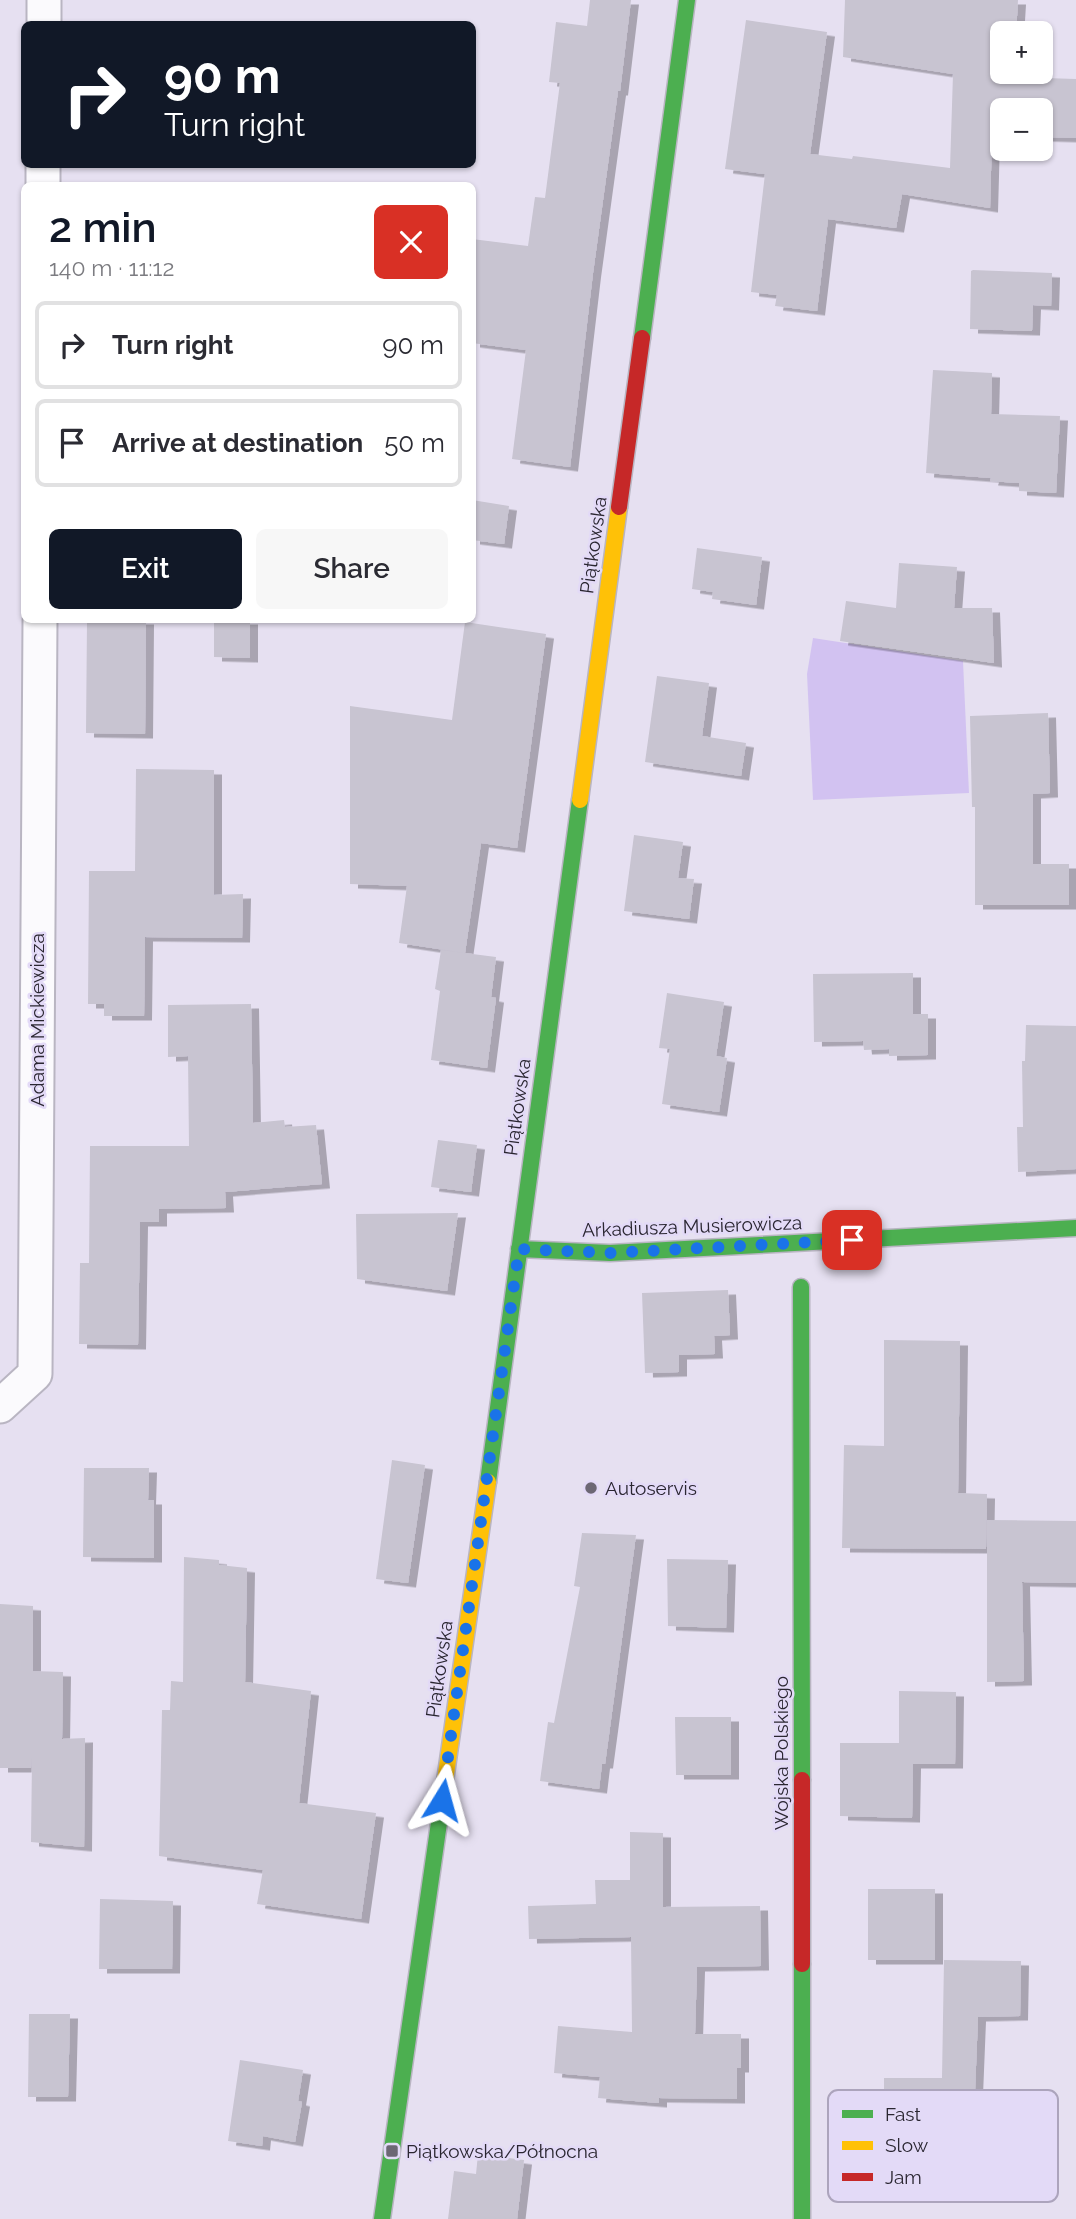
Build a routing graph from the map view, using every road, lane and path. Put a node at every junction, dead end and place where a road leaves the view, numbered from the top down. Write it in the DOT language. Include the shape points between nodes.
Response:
graph roads {
  1 [pos="44,0"];
  2 [pos="687,0"];
  3 [pos="44,21"];
  4 [pos="40,623"];
  5 [pos="1076,1228"];
  6 [pos="519,1249"];
  7 [pos="801,1287"];
  8 [pos="0,1406"];
  9 [pos="382,2219"];
  10 [pos="802,2219"];
  1 -- 3 [label="street"];
  2 -- 6 [label="main road, Piątkowska"];
  4 -- 8 [label="street, Adama Mickiewicza" via="35,1374"];
  5 -- 6 [label="main road, Arkadiusza Musierowicza" via="610,1253"];
  6 -- 9 [label="main road, Piątkowska"];
  7 -- 10 [label="main road, Wojska Polskiego"];
}
